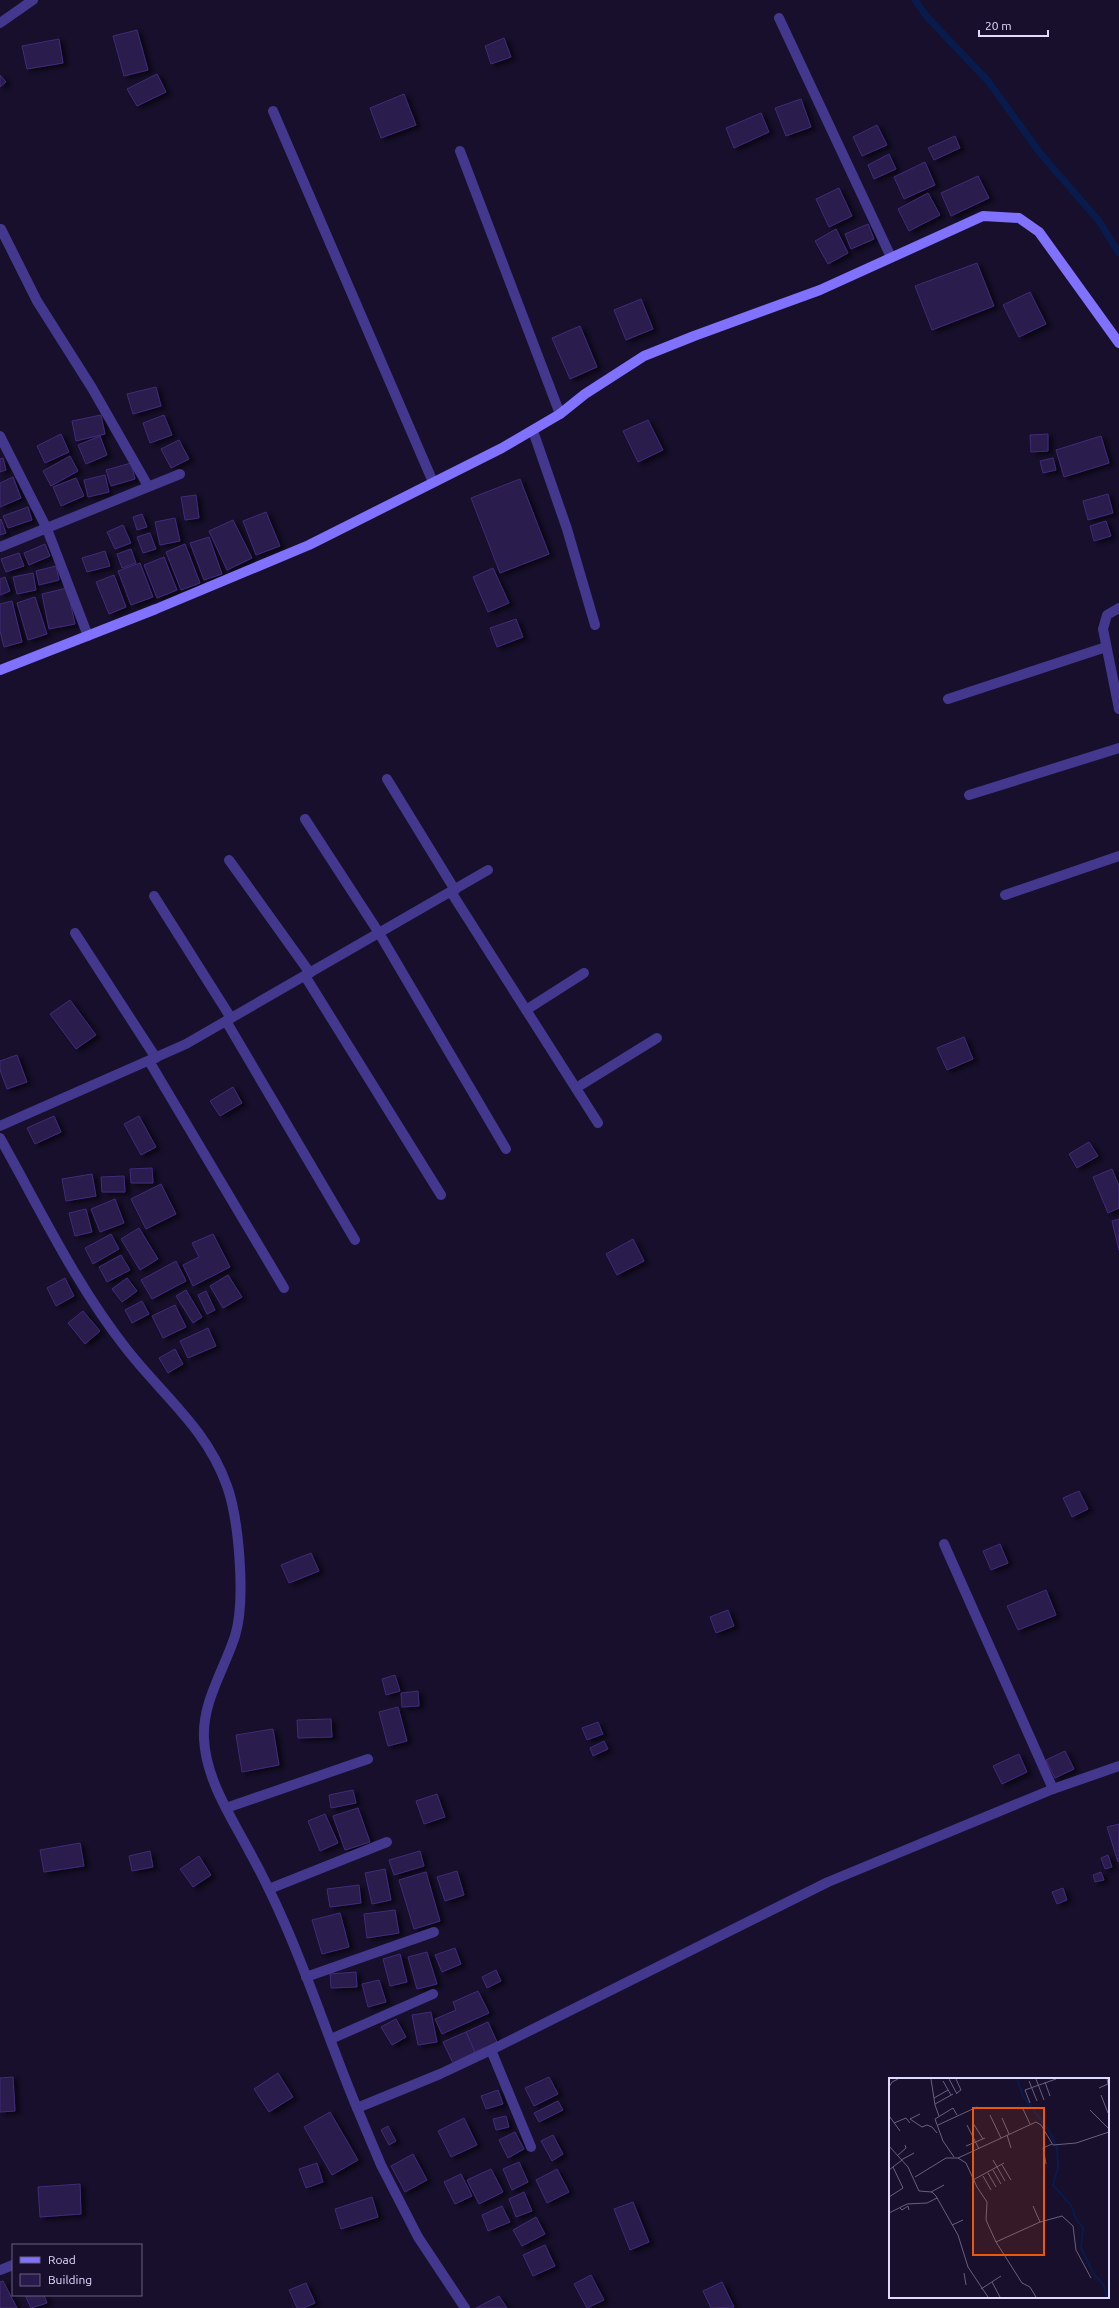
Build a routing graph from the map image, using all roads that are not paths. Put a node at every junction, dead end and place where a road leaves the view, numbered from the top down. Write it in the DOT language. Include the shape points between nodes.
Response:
graph roads {
  1 [pos="33,0"];
  2 [pos="779,18"];
  3 [pos="0,23"];
  4 [pos="272,111"];
  5 [pos="460,151"];
  6 [pos="2,229"];
  7 [pos="891,257"];
  8 [pos="1119,342"];
  9 [pos="560,414"];
  10 [pos="532,431"];
  11 [pos="0,436"];
  12 [pos="180,474"];
  13 [pos="433,482"];
  14 [pos="148,486"];
  15 [pos="47,529"];
  16 [pos="0,547"];
  17 [pos="1119,608"];
  18 [pos="595,625"];
  19 [pos="88,636"];
  20 [pos="1106,646"];
  21 [pos="0,670"];
  22 [pos="948,699"];
  23 [pos="1119,708"];
  24 [pos="1119,748"];
  25 [pos="387,779"];
  26 [pos="969,795"];
  27 [pos="305,819"];
  28 [pos="1119,856"];
  29 [pos="229,860"];
  30 [pos="488,870"];
  31 [pos="453,891"];
  32 [pos="1005,895"];
  33 [pos="154,896"];
  34 [pos="75,933"];
  35 [pos="379,933"];
  36 [pos="584,973"];
  37 [pos="307,974"];
  38 [pos="526,1010"];
  39 [pos="229,1019"];
  40 [pos="657,1038"];
  41 [pos="152,1059"];
  42 [pos="576,1088"];
  43 [pos="598,1123"];
  44 [pos="0,1126"];
  45 [pos="0,1138"];
  46 [pos="506,1148"];
  47 [pos="441,1195"];
  48 [pos="355,1240"];
  49 [pos="284,1288"];
  50 [pos="944,1544"];
  51 [pos="368,1759"];
  52 [pos="1119,1766"];
  53 [pos="1052,1789"];
  54 [pos="226,1808"];
  55 [pos="388,1842"];
  56 [pos="269,1889"];
  57 [pos="434,1932"];
  58 [pos="306,1977"];
  59 [pos="433,1994"];
  60 [pos="331,2039"];
  61 [pos="491,2050"];
  62 [pos="357,2108"];
  63 [pos="531,2147"];
  64 [pos="12,2265"];
  65 [pos="0,2270"];
  66 [pos="465,2308"];
  1 -- 3 [label="street"];
  2 -- 7 [label="street"];
  4 -- 13 [label="street"];
  5 -- 9 [label="street"];
  6 -- 14 [label="street" via="37,301 92,388"];
  7 -- 8 [label="street" via="983,216 1019,218 1039,232"];
  7 -- 9 [label="street" via="820,290 644,356 585,394"];
  9 -- 10 [label="street"];
  10 -- 13 [label="street"];
  10 -- 18 [label="street" via="567,529"];
  11 -- 15 [label="street"];
  12 -- 14 [label="street"];
  13 -- 19 [label="street" via="268,564"];
  14 -- 15 [label="street"];
  15 -- 16 [label="street"];
  15 -- 19 [label="street"];
  17 -- 20 [label="street" via="1107,615 1103,629"];
  19 -- 21 [label="street"];
  20 -- 22 [label="street"];
  20 -- 23 [label="street"];
  24 -- 26 [label="street"];
  25 -- 31 [label="street"];
  27 -- 35 [label="street"];
  28 -- 32 [label="street"];
  29 -- 37 [label="street"];
  30 -- 31 [label="street"];
  31 -- 35 [label="street"];
  31 -- 38 [label="street"];
  33 -- 39 [label="street"];
  34 -- 41 [label="street"];
  35 -- 37 [label="street"];
  35 -- 46 [label="street"];
  36 -- 38 [label="street"];
  37 -- 39 [label="street"];
  37 -- 47 [label="street"];
  38 -- 42 [label="street"];
  39 -- 41 [label="street" via="186,1044"];
  39 -- 48 [label="street"];
  40 -- 42 [label="street"];
  41 -- 44 [label="street"];
  41 -- 49 [label="street"];
  42 -- 43 [label="street"];
  45 -- 54 [label="street" via="86,1292 126,1349 196,1428 228,1488 239,1562 239,1612 232,1644 210,1697 204,1738 207,1761"];
  50 -- 53 [label="street"];
  51 -- 54 [label="street"];
  52 -- 53 [label="street"];
  53 -- 61 [label="street" via="828,1882"];
  54 -- 56 [label="street"];
  55 -- 56 [label="street"];
  56 -- 58 [label="street"];
  57 -- 58 [label="street"];
  58 -- 60 [label="street"];
  59 -- 60 [label="street"];
  60 -- 62 [label="street"];
  61 -- 62 [label="street"];
  61 -- 63 [label="street"];
  62 -- 66 [label="street" via="381,2165 418,2237"];
  64 -- 65 [label="street"];
}
